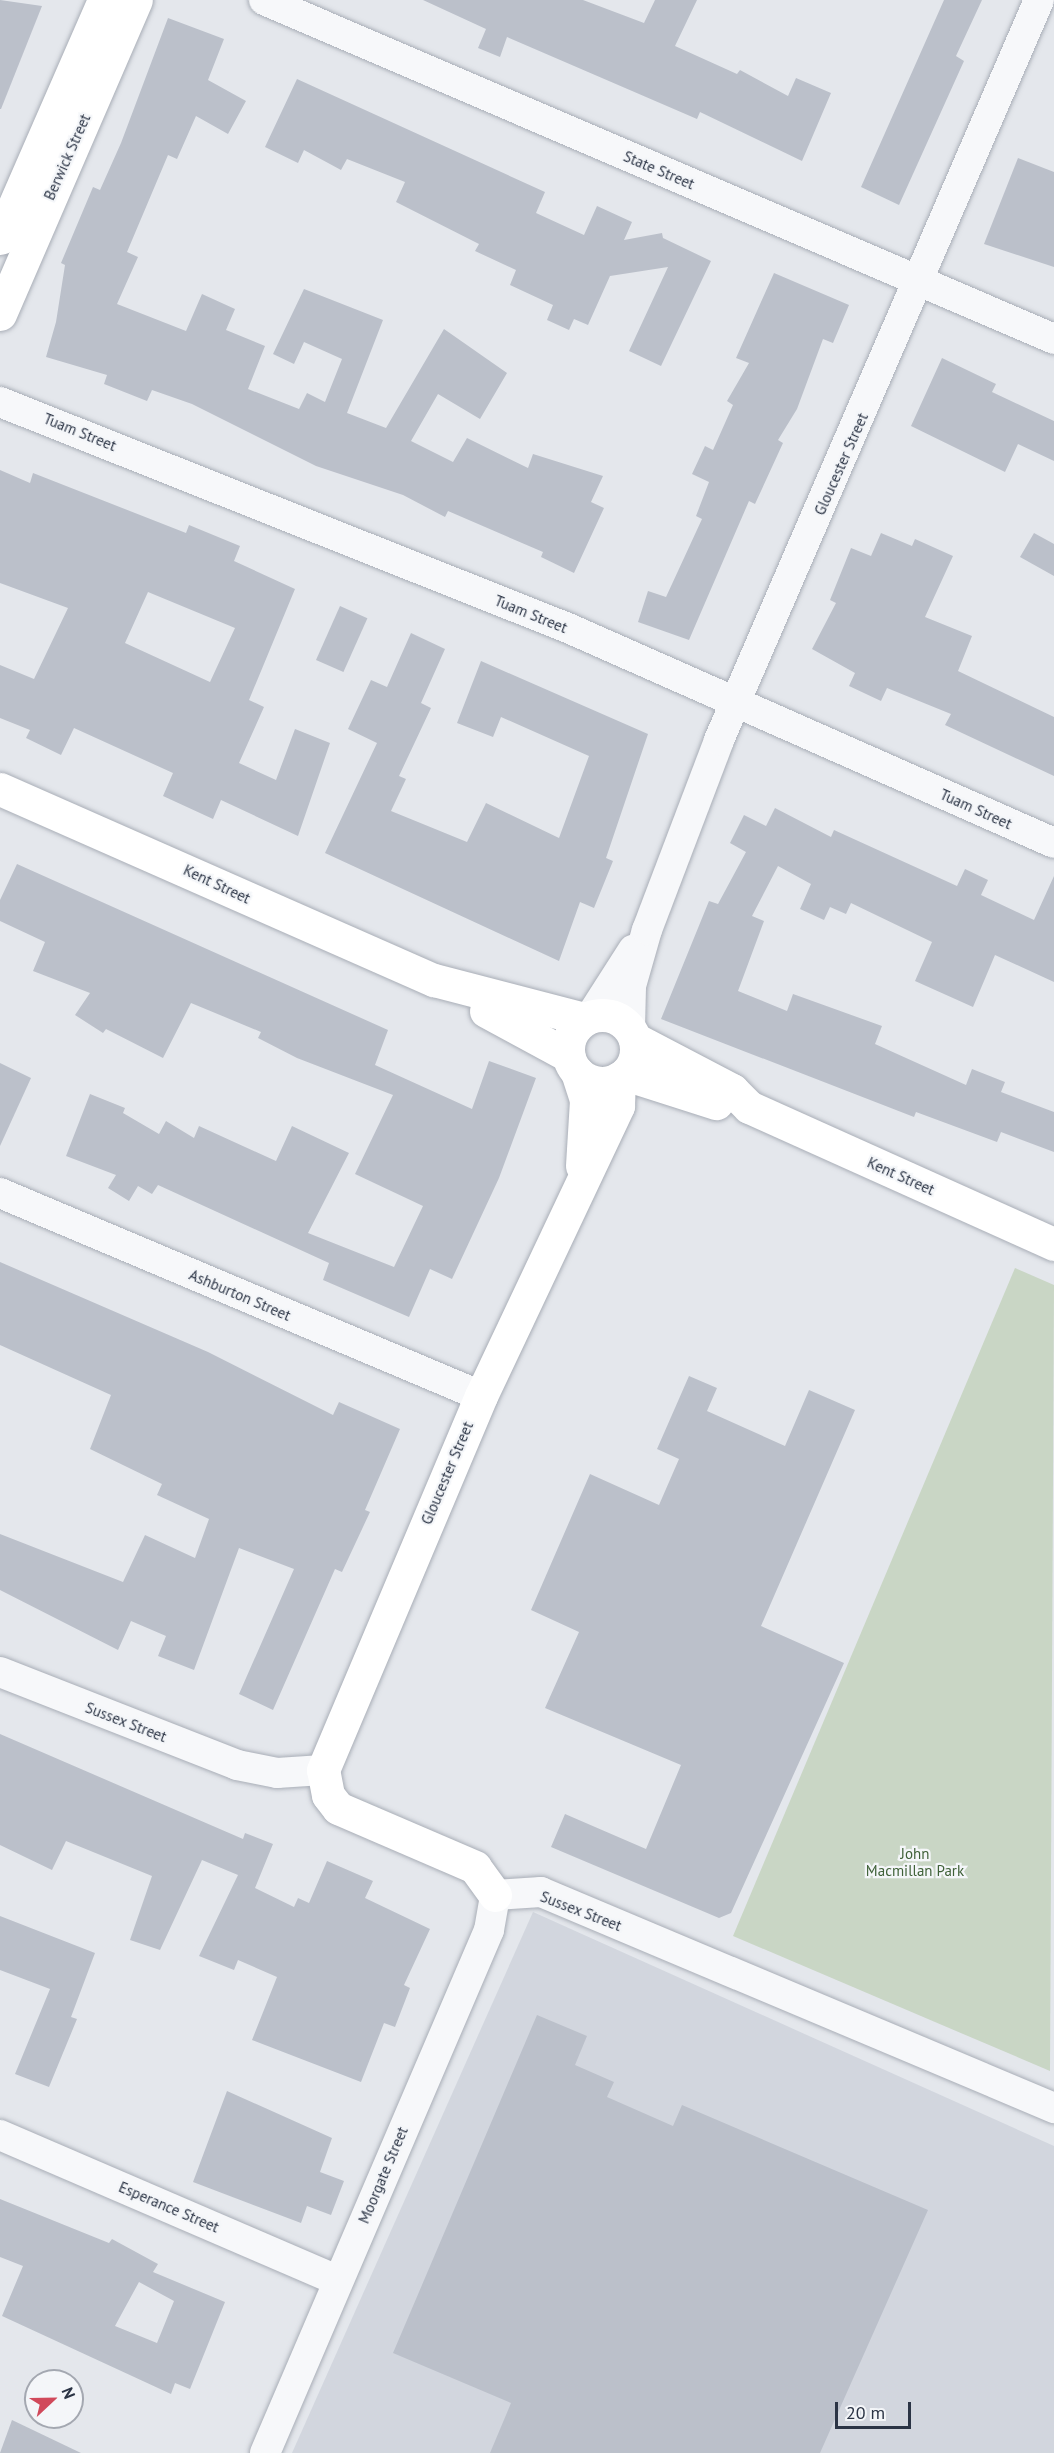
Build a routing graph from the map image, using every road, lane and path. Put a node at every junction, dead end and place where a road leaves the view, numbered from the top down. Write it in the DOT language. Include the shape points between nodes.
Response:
graph roads {
  1 [pos="105,0"];
  2 [pos="136,0"];
  3 [pos="264,0"];
  4 [pos="1039,0"];
  5 [pos="0,238"];
  6 [pos="921,281"];
  7 [pos="0,314"];
  8 [pos="1054,339"];
  9 [pos="0,402"];
  10 [pos="735,704"];
  11 [pos="0,789"];
  12 [pos="1054,843"];
  13 [pos="647,930"];
  14 [pos="434,980"];
  15 [pos="587,1018"];
  16 [pos="632,1034"];
  17 [pos="573,1064"];
  18 [pos="622,1076"];
  19 [pos="749,1107"];
  20 [pos="580,1180"];
  21 [pos="0,1193"];
  22 [pos="1054,1244"];
  23 [pos="480,1396"];
  24 [pos="0,1672"];
  25 [pos="323,1770"];
  26 [pos="495,1895"];
  27 [pos="1054,2108"];
  28 [pos="0,2135"];
  29 [pos="337,2280"];
  30 [pos="265,2453"];
  1 -- 5 [label="main road, Berwick Street"];
  2 -- 7 [label="main road, Berwick Street"];
  3 -- 6 [label="street, State Street"];
  4 -- 6 [label="street, Gloucester Street"];
  6 -- 8 [label="street, State Street"];
  6 -- 10 [label="street, Gloucester Street"];
  9 -- 10 [label="street, Tuam Street" via="568,628"];
  10 -- 12 [label="street, Tuam Street"];
  10 -- 13 [label="street, Gloucester Street"];
  11 -- 14 [label="main road, Kent Street"];
  13 -- 15 [label="street, Gloucester Street"];
  13 -- 16 [label="street, Gloucester Street" via="631,986"];
  14 -- 15 [label="main road, Kent Street"];
  14 -- 17 [label="main road, Kent Street" via="453,996"];
  15 -- 16 [label="main road" via="607,1015"];
  15 -- 17 [label="main road" via="569,1039"];
  16 -- 18 [label="main road" via="635,1058"];
  16 -- 19 [label="main road, Kent Street" via="732,1090"];
  17 -- 18 [label="main road" via="594,1082"];
  17 -- 20 [label="main road, Gloucester Street" via="586,1100"];
  18 -- 19 [label="main road, Kent Street" via="665,1083 738,1112"];
  18 -- 20 [label="main road, Gloucester Street" via="618,1106"];
  19 -- 22 [label="main road, Kent Street"];
  20 -- 23 [label="main road, Gloucester Street"];
  21 -- 23 [label="street, Ashburton Street"];
  23 -- 25 [label="main road, Gloucester Street"];
  24 -- 25 [label="street, Sussex Street" via="237,1766 277,1773"];
  25 -- 26 [label="main road" via="328,1795 338,1808 475,1867"];
  26 -- 27 [label="street, Sussex Street" via="541,1892"];
  26 -- 29 [label="street, Moorgate Street" via="489,1930"];
  28 -- 29 [label="street, Esperance Street"];
  29 -- 30 [label="street, Moorgate Street"];
}
